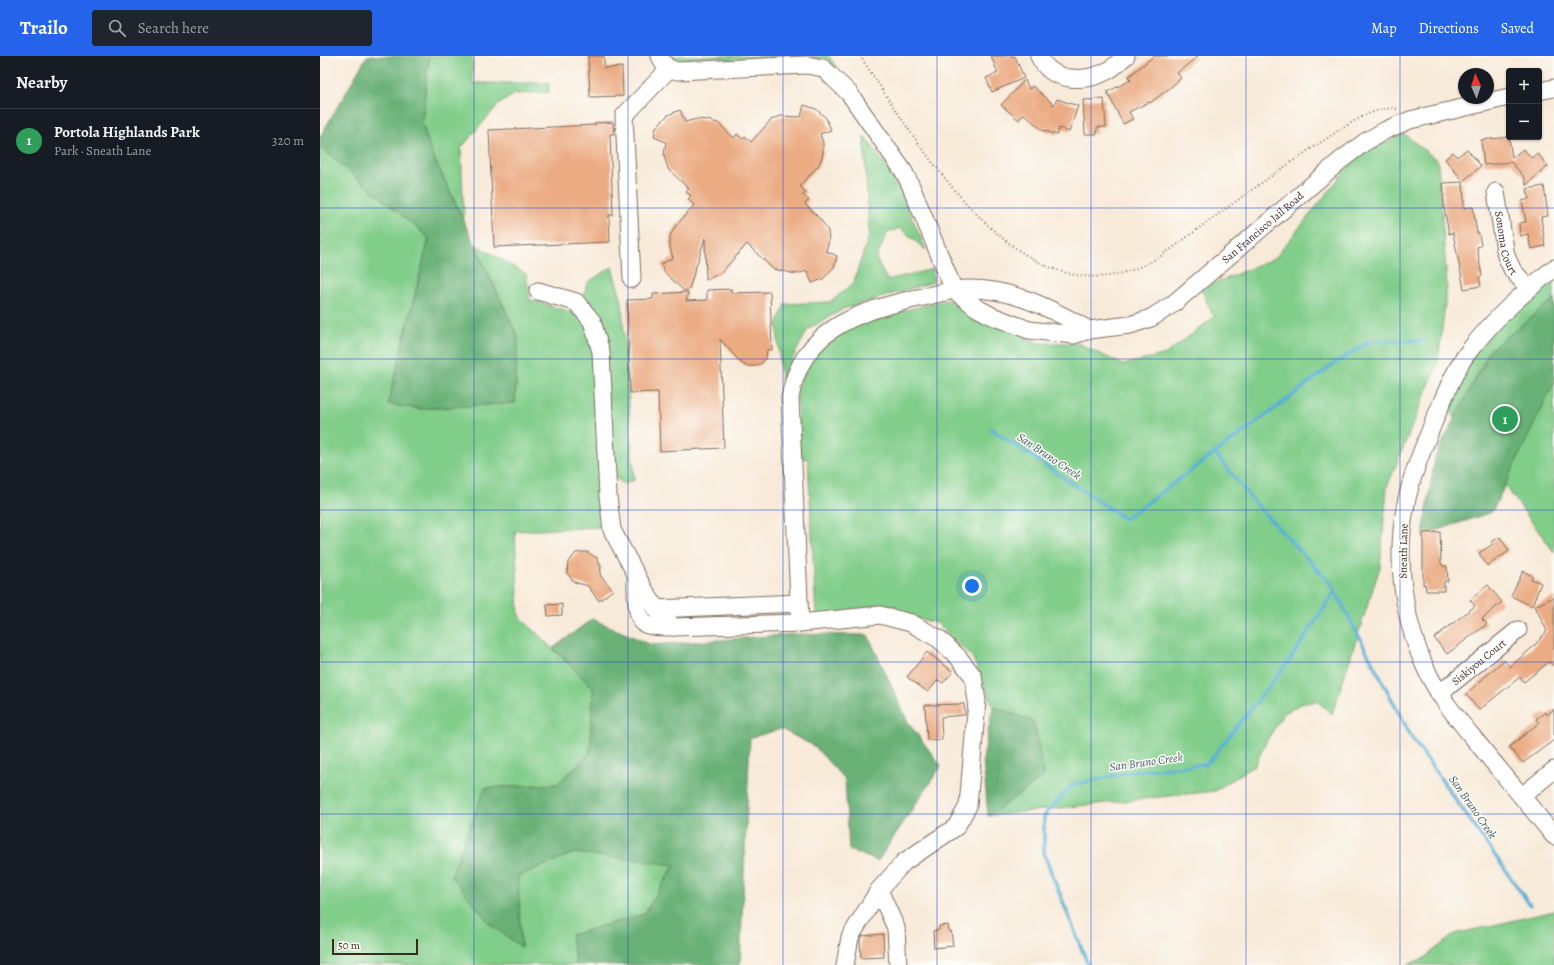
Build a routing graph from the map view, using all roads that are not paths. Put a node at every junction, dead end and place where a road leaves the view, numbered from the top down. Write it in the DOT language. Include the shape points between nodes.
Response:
graph roads {
  1 [pos="1039,56"];
  2 [pos="1126,56"];
  3 [pos="664,62"];
  4 [pos="1554,88"];
  5 [pos="1542,90"];
  6 [pos="1506,98"];
  7 [pos="1496,192"];
  8 [pos="1554,268"];
  9 [pos="632,279"];
  10 [pos="1529,288"];
  11 [pos="954,290"];
  12 [pos="538,291"];
  13 [pos="1089,330"];
  14 [pos="636,575"];
  15 [pos="799,603"];
  16 [pos="656,609"];
  17 [pos="800,623"];
  18 [pos="674,627"];
  19 [pos="1518,630"];
  20 [pos="1439,694"];
  21 [pos="1554,770"];
  22 [pos="1522,796"];
  23 [pos="1554,836"];
  24 [pos="878,890"];
  25 [pos="845,965"];
  26 [pos="898,965"];
  1 -- 2 [label="street" via="1043,65 1059,76 1085,79 1110,70"];
  3 -- 9 [label="street" via="624,116"];
  3 -- 11 [label="street" via="677,71 807,65 823,68 849,93 904,172"];
  4 -- 5 [label="street"];
  6 -- 13 [label="street, San Francisco Jail Road" via="1432,114 1386,130 1341,160 1173,304 1151,318 1130,325"];
  7 -- 10 [label="street, Sonoma Court" via="1506,256 1513,271"];
  8 -- 10 [label="street, Sneath Lane"];
  10 -- 20 [label="street, Sneath Lane" via="1483,333 1465,356 1451,380 1419,457 1409,491 1401,537 1403,592 1417,646"];
  11 -- 13 [label="street" via="997,290 1052,309"];
  11 -- 13 [label="street, San Francisco Jail Road" via="992,316 1029,330 1074,335"];
  11 -- 15 [label="street" via="854,316 821,338 799,367 792,383 790,398"];
  12 -- 14 [label="street" via="576,302 592,321 601,352 612,530"];
  14 -- 16 [label="street"];
  14 -- 18 [label="street" via="640,619 644,624"];
  15 -- 16 [label="street"];
  15 -- 17 [label="street"];
  16 -- 18 [label="street"];
  17 -- 18 [label="street"];
  17 -- 24 [label="street" via="880,616 911,623 939,639 958,657 972,676 977,701 968,806 956,827 904,862"];
  19 -- 20 [label="street, Siskiyou Court"];
  20 -- 22 [label="street, Sneath Lane"];
  21 -- 22 [label="street"];
  22 -- 23 [label="street, Sneath Lane"];
  24 -- 25 [label="street" via="850,937"];
  24 -- 26 [label="street" via="896,928"];
}
